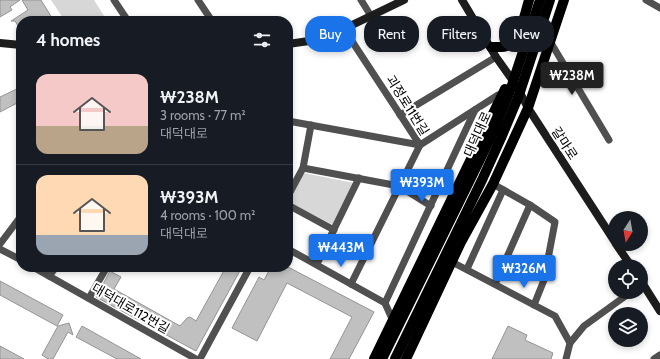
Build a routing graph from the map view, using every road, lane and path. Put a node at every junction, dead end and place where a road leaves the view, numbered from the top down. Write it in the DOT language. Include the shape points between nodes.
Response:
graph roads {
  1 [pos="114,0"];
  2 [pos="199,0"];
  3 [pos="361,0"];
  4 [pos="404,0"];
  5 [pos="462,0"];
  6 [pos="529,0"];
  7 [pos="540,0"];
  8 [pos="550,0"];
  9 [pos="564,0"];
  10 [pos="646,0"];
  11 [pos="660,8"];
  12 [pos="125,16"];
  13 [pos="209,16"];
  14 [pos="371,16"];
  15 [pos="472,16"];
  16 [pos="554,33"];
  17 [pos="305,42"];
  18 [pos="0,43"];
  19 [pos="293,43"];
  20 [pos="16,44"];
  21 [pos="356,47"];
  22 [pos="491,47"];
  23 [pos="554,48"];
  24 [pos="548,52"];
  25 [pos="496,57"];
  26 [pos="511,78"];
  27 [pos="498,94"];
  28 [pos="528,108"];
  29 [pos="476,110"];
  30 [pos="400,115"];
  31 [pos="293,122"];
  32 [pos="311,125"];
  33 [pos="609,140"];
  34 [pos="420,145"];
  35 [pos="303,168"];
  36 [pos="359,178"];
  37 [pos="493,184"];
  38 [pos="399,186"];
  39 [pos="293,187"];
  40 [pos="503,190"];
  41 [pos="530,205"];
  42 [pos="431,206"];
  43 [pos="293,209"];
  44 [pos="16,223"];
  45 [pos="334,230"];
  46 [pos="608,231"];
  47 [pos="0,244"];
  48 [pos="0,249"];
  49 [pos="293,252"];
  50 [pos="16,257"];
  51 [pos="452,262"];
  52 [pos="317,264"];
  53 [pos="467,269"];
  54 [pos="42,272"];
  55 [pos="52,272"];
  56 [pos="104,272"];
  57 [pos="247,272"];
  58 [pos="49,276"];
  59 [pos="351,284"];
  60 [pos="495,284"];
  61 [pos="648,292"];
  62 [pos="89,298"];
  63 [pos="621,299"];
  64 [pos="385,303"];
  65 [pos="534,305"];
  66 [pos="660,311"];
  67 [pos="418,312"];
  68 [pos="393,321"];
  69 [pos="415,341"];
  70 [pos="570,343"];
  71 [pos="660,355"];
  72 [pos="196,359"];
  73 [pos="200,359"];
  74 [pos="374,359"];
  75 [pos="382,359"];
  76 [pos="395,359"];
  77 [pos="406,359"];
  78 [pos="566,359"];
  79 [pos="654,359"];
  1 -- 12 [label="street"];
  2 -- 13 [label="street"];
  3 -- 14 [label="street"];
  4 -- 14 [label="main road"];
  5 -- 15 [label="main road, 갈마로"];
  6 -- 22 [label="main road" via="514,42 507,46"];
  7 -- 75 [label="main road, 대덕대로" via="510,91 492,135"];
  8 -- 67 [label="main road, 대덕대로" via="519,95 501,138"];
  9 -- 16 [label="main road"];
  10 -- 11 [label="street"];
  17 -- 19 [label="main road"];
  18 -- 20 [label="main road"];
  21 -- 30 [label="street, 괴정로11번길"];
  22 -- 25 [label="main road, 갈마로"];
  23 -- 33 [label="street"];
  24 -- 28 [label="main road"];
  25 -- 26 [label="main road, 갈마로"];
  25 -- 30 [label="street"];
  26 -- 28 [label="main road, 갈마로"];
  26 -- 68 [label="main road" via="496,104"];
  27 -- 29 [label="street"];
  28 -- 37 [label="main road"];
  28 -- 46 [label="main road, 갈마로"];
  29 -- 34 [label="street"];
  29 -- 42 [label="street"];
  30 -- 34 [label="street, 괴정로11번길"];
  31 -- 32 [label="street"];
  32 -- 34 [label="street"];
  32 -- 35 [label="street"];
  34 -- 38 [label="street, 괴정로11번길"];
  35 -- 36 [label="street"];
  35 -- 39 [label="street"];
  36 -- 38 [label="street"];
  36 -- 45 [label="street"];
  37 -- 40 [label="street"];
  37 -- 51 [label="main road"];
  38 -- 42 [label="street"];
  38 -- 59 [label="street, 괴정로11번길"];
  40 -- 41 [label="street"];
  40 -- 53 [label="street"];
  41 -- 60 [label="street"];
  41 -- 65 [label="street" via="555,222 544,280"];
  42 -- 64 [label="street"];
  43 -- 45 [label="street"];
  44 -- 47 [label="street"];
  45 -- 52 [label="street"];
  48 -- 50 [label="street"];
  49 -- 52 [label="street"];
  51 -- 53 [label="street"];
  51 -- 69 [label="main road"];
  52 -- 59 [label="street"];
  53 -- 60 [label="street"];
  54 -- 58 [label="street, 대덕대로112번길"];
  55 -- 58 [label="street"];
  56 -- 62 [label="street"];
  57 -- 73 [label="street"];
  58 -- 62 [label="street, 대덕대로112번길"];
  59 -- 64 [label="street"];
  60 -- 65 [label="street"];
  61 -- 66 [label="main road"];
  62 -- 72 [label="street, 대덕대로112번길"];
  63 -- 70 [label="street" via="584,326"];
  64 -- 68 [label="street"];
  65 -- 70 [label="street" via="555,316"];
  67 -- 69 [label="main road"];
  67 -- 76 [label="main road, 대덕대로"];
  68 -- 74 [label="main road"];
  69 -- 77 [label="main road"];
  70 -- 78 [label="street"];
  71 -- 79 [label="street"];
}
